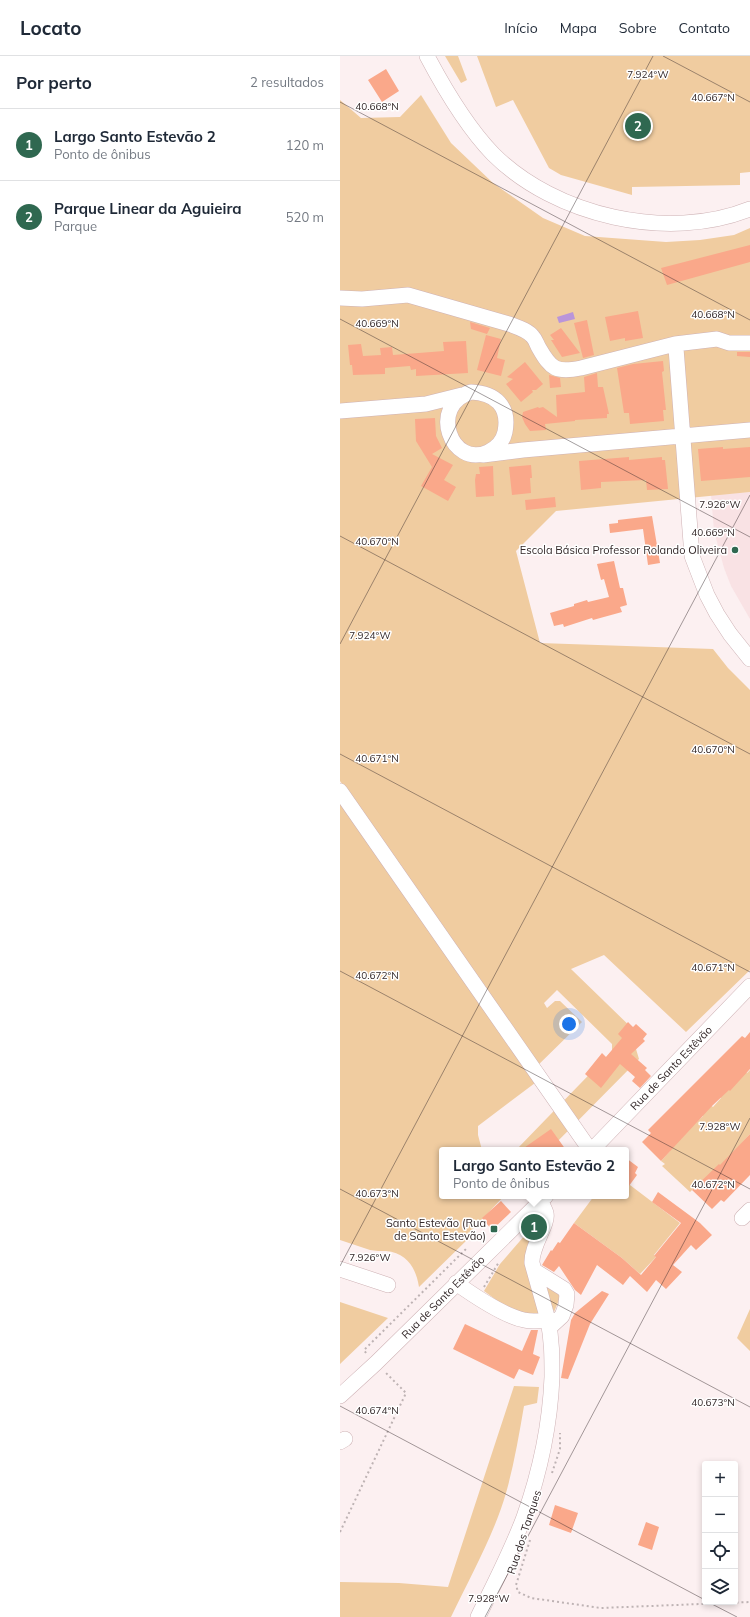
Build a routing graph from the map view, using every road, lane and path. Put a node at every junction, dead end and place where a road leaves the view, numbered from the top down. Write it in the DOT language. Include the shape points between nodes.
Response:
graph roads {
  1 [pos="427,56"];
  2 [pos="750,209"];
  3 [pos="340,298"];
  4 [pos="750,343"];
  5 [pos="676,348"];
  6 [pos="462,395"];
  7 [pos="426,404"];
  8 [pos="340,410"];
  9 [pos="448,418"];
  10 [pos="506,428"];
  11 [pos="750,430"];
  12 [pos="684,435"];
  13 [pos="523,450"];
  14 [pos="483,455"];
  15 [pos="750,659"];
  16 [pos="340,791"];
  17 [pos="750,986"];
  18 [pos="589,1147"];
  19 [pos="594,1147"];
  20 [pos="543,1199"];
  21 [pos="468,1247"];
  22 [pos="340,1269"];
  23 [pos="535,1271"];
  24 [pos="456,1284"];
  25 [pos="388,1285"];
  26 [pos="549,1323"];
  27 [pos="366,1353"];
  28 [pos="406,1393"];
  29 [pos="340,1396"];
  30 [pos="550,1415"];
  31 [pos="550,1480"];
  32 [pos="340,1532"];
  33 [pos="531,1536"];
  34 [pos="750,1602"];
  35 [pos="478,1617"];
  1 -- 2 [label="street" via="464,118 493,154 547,194 582,209 642,222 669,223 712,219"];
  3 -- 4 [label="street" via="408,295 509,324 533,336 552,367 568,371 675,344 717,339 729,343"];
  5 -- 12 [label="street"];
  6 -- 7 [label="street"];
  6 -- 9 [label="street" via="456,401"];
  6 -- 10 [label="street" via="471,392 494,398 504,409"];
  7 -- 8 [label="street"];
  7 -- 9 [label="street" via="440,409"];
  9 -- 14 [label="street" via="453,442 462,451"];
  10 -- 13 [label="street"];
  10 -- 14 [label="street" via="499,444"];
  11 -- 12 [label="street"];
  12 -- 13 [label="street"];
  12 -- 15 [label="street" via="692,556 707,595 728,631"];
  13 -- 14 [label="street"];
  16 -- 18 [label="street"];
  17 -- 19 [label="street, Rua de Santo Estêvão"];
  20 -- 23 [label="street" via="546,1214 544,1227 532,1255"];
  20 -- 24 [label="street, Rua de Santo Estêvão"];
  21 -- 27 [label="path" via="364,1350"];
  22 -- 25 [label="street"];
  23 -- 26 [label="street"];
  23 -- 26 [label="street" via="560,1286 567,1294 562,1316"];
  24 -- 26 [label="street" via="522,1320"];
  24 -- 29 [label="street, Rua de Santo Estêvão"];
  26 -- 30 [label="street" via="553,1344"];
  28 -- 32 [label="path"];
  30 -- 31 [label="path, Rua dos Tanques" via="557,1423 560,1434 560,1449"];
  30 -- 35 [label="street" via="534,1484 523,1518"];
  33 -- 34 [label="path, Rua dos Tanques" via="516,1585 518,1592 531,1598 601,1608"];
}
